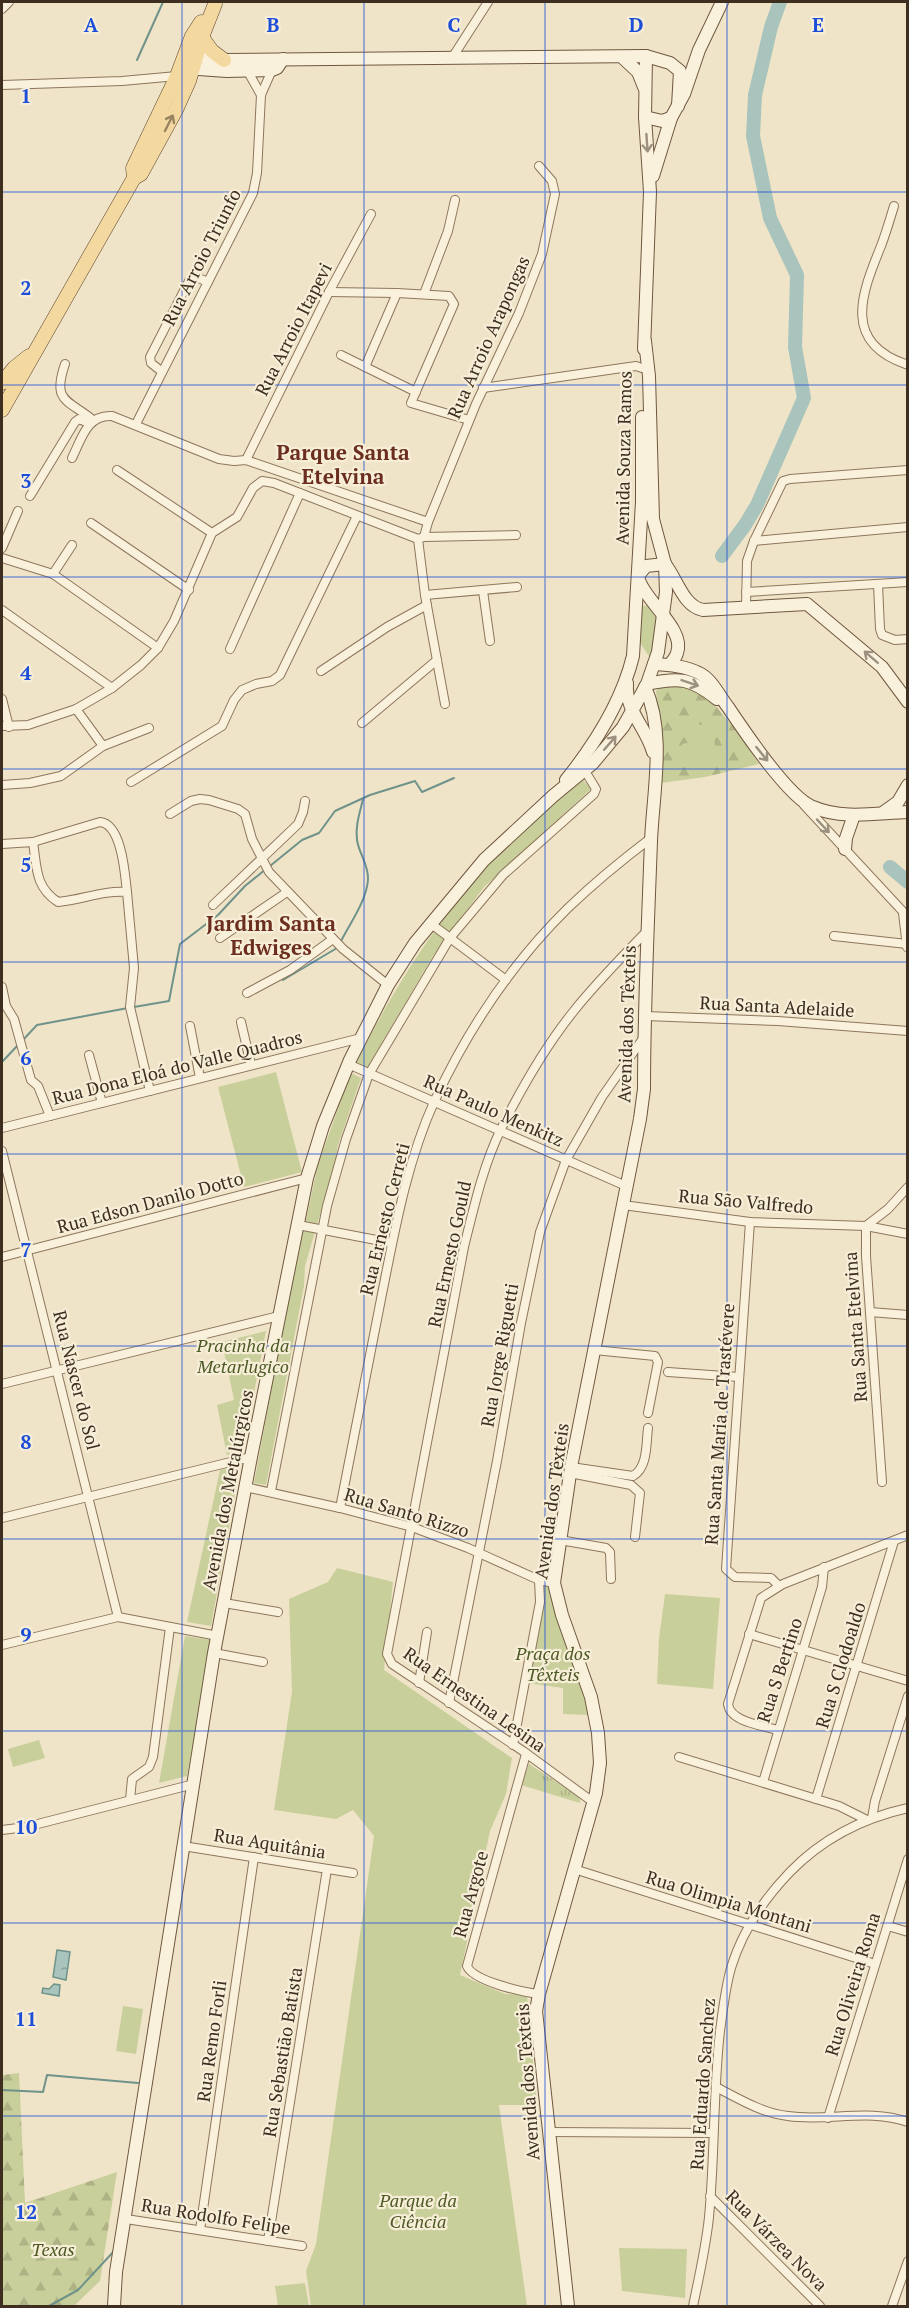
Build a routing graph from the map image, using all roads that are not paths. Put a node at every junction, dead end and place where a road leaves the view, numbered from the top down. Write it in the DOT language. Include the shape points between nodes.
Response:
graph roads {
  1 [pos="9,2"];
  2 [pos="488,2"];
  3 [pos="722,2"];
  4 [pos="216,3"];
  5 [pos="2,9"];
  6 [pos="202,37"];
  7 [pos="699,50"];
  8 [pos="646,56"];
  9 [pos="622,57"];
  10 [pos="452,58"];
  11 [pos="224,60"];
  12 [pos="283,60"];
  13 [pos="670,63"];
  14 [pos="186,65"];
  15 [pos="247,70"];
  16 [pos="272,70"];
  17 [pos="2,85"];
  18 [pos="647,94"];
  19 [pos="261,95"];
  20 [pos="678,106"];
  21 [pos="645,117"];
  22 [pos="671,118"];
  23 [pos="539,166"];
  24 [pos="136,173"];
  25 [pos="650,192"];
  26 [pos="455,200"];
  27 [pos="894,206"];
  28 [pos="372,214"];
  29 [pos="208,282"];
  30 [pos="329,292"];
  31 [pos="397,293"];
  32 [pos="424,294"];
  33 [pos="645,340"];
  34 [pos="34,353"];
  35 [pos="341,355"];
  36 [pos="65,364"];
  37 [pos="908,365"];
  38 [pos="365,367"];
  39 [pos="642,368"];
  40 [pos="161,371"];
  41 [pos="2,383"];
  42 [pos="483,388"];
  43 [pos="416,392"];
  44 [pos="3,405"];
  45 [pos="469,420"];
  46 [pos="91,422"];
  47 [pos="136,424"];
  48 [pos="72,458"];
  49 [pos="246,460"];
  50 [pos="117,470"];
  51 [pos="908,470"];
  52 [pos="300,493"];
  53 [pos="30,496"];
  54 [pos="18,511"];
  55 [pos="357,516"];
  56 [pos="428,522"];
  57 [pos="91,523"];
  58 [pos="908,527"];
  59 [pos="212,533"];
  60 [pos="516,535"];
  61 [pos="421,538"];
  62 [pos="754,541"];
  63 [pos="72,544"];
  64 [pos="2,548"];
  65 [pos="2,558"];
  66 [pos="665,564"];
  67 [pos="53,574"];
  68 [pos="638,576"];
  69 [pos="908,582"];
  70 [pos="878,584"];
  71 [pos="517,587"];
  72 [pos="189,590"];
  73 [pos="483,591"];
  74 [pos="746,592"];
  75 [pos="425,595"];
  76 [pos="427,605"];
  77 [pos="746,607"];
  78 [pos="2,610"];
  79 [pos="664,615"];
  80 [pos="908,639"];
  81 [pos="490,640"];
  82 [pos="635,641"];
  83 [pos="158,648"];
  84 [pos="230,649"];
  85 [pos="437,660"];
  86 [pos="654,664"];
  87 [pos="669,665"];
  88 [pos="321,671"];
  89 [pos="627,680"];
  90 [pos="646,685"];
  91 [pos="112,688"];
  92 [pos="2,699"];
  93 [pos="908,702"];
  94 [pos="445,704"];
  95 [pos="727,707"];
  96 [pos="76,710"];
  97 [pos="632,713"];
  98 [pos="362,723"];
  99 [pos="5,727"];
  100 [pos="149,728"];
  101 [pos="103,746"];
  102 [pos="655,762"];
  103 [pos="585,771"];
  104 [pos="131,782"];
  105 [pos="2,784"];
  106 [pos="906,793"];
  107 [pos="553,796"];
  108 [pos="305,801"];
  109 [pos="802,802"];
  110 [pos="908,812"];
  111 [pos="883,813"];
  112 [pos="170,814"];
  113 [pos="854,815"];
  114 [pos="651,838"];
  115 [pos="33,842"];
  116 [pos="2,844"];
  117 [pos="845,849"];
  118 [pos="265,865"];
  119 [pos="127,892"];
  120 [pos="287,892"];
  121 [pos="213,905"];
  122 [pos="905,915"];
  123 [pos="430,923"];
  124 [pos="648,930"];
  125 [pos="834,936"];
  126 [pos="220,938"];
  127 [pos="450,938"];
  128 [pos="333,939"];
  129 [pos="907,946"];
  130 [pos="506,980"];
  131 [pos="388,985"];
  132 [pos="2,987"];
  133 [pos="247,993"];
  134 [pos="645,1016"];
  135 [pos="241,1022"];
  136 [pos="190,1026"];
  137 [pos="908,1031"];
  138 [pos="644,1036"];
  139 [pos="361,1038"];
  140 [pos="89,1055"];
  141 [pos="348,1064"];
  142 [pos="251,1065"];
  143 [pos="369,1074"];
  144 [pos="200,1078"];
  145 [pos="150,1092"];
  146 [pos="434,1102"];
  147 [pos="102,1103"];
  148 [pos="50,1116"];
  149 [pos="2,1128"];
  150 [pos="500,1130"];
  151 [pos="2,1151"];
  152 [pos="566,1160"];
  153 [pos="307,1178"];
  154 [pos="626,1186"];
  155 [pos="908,1187"];
  156 [pos="622,1205"];
  157 [pos="750,1222"];
  158 [pos="298,1225"];
  159 [pos="867,1226"];
  160 [pos="322,1229"];
  161 [pos="908,1234"];
  162 [pos="392,1243"];
  163 [pos="26,1251"];
  164 [pos="2,1257"];
  165 [pos="870,1312"];
  166 [pos="279,1316"];
  167 [pos="908,1316"];
  168 [pos="594,1350"];
  169 [pos="58,1370"];
  170 [pos="668,1372"];
  171 [pos="739,1377"];
  172 [pos="2,1384"];
  173 [pos="648,1413"];
  174 [pos="648,1428"];
  175 [pos="251,1457"];
  176 [pos="571,1470"];
  177 [pos="882,1482"];
  178 [pos="245,1487"];
  179 [pos="271,1491"];
  180 [pos="89,1497"];
  181 [pos="340,1508"];
  182 [pos="2,1518"];
  183 [pos="412,1527"];
  184 [pos="908,1535"];
  185 [pos="635,1537"];
  186 [pos="560,1540"];
  187 [pos="894,1541"];
  188 [pos="478,1553"];
  189 [pos="824,1567"];
  190 [pos="611,1579"];
  191 [pos="539,1580"];
  192 [pos="554,1582"];
  193 [pos="779,1586"];
  194 [pos="224,1603"];
  195 [pos="278,1612"];
  196 [pos="118,1617"];
  197 [pos="170,1627"];
  198 [pos="427,1632"];
  199 [pos="749,1634"];
  200 [pos="218,1636"];
  201 [pos="2,1645"];
  202 [pos="804,1649"];
  203 [pos="214,1653"];
  204 [pos="263,1662"];
  205 [pos="857,1666"];
  206 [pos="908,1681"];
  207 [pos="419,1683"];
  208 [pos="908,1696"];
  209 [pos="449,1703"];
  210 [pos="777,1730"];
  211 [pos="513,1745"];
  212 [pos="526,1754"];
  213 [pos="680,1757"];
  214 [pos="763,1782"];
  215 [pos="194,1784"];
  216 [pos="816,1799"];
  217 [pos="130,1800"];
  218 [pos="593,1802"];
  219 [pos="908,1808"];
  220 [pos="869,1819"];
  221 [pos="2,1830"];
  222 [pos="183,1846"];
  223 [pos="254,1857"];
  224 [pos="908,1859"];
  225 [pos="327,1869"];
  226 [pos="574,1869"];
  227 [pos="353,1873"];
  228 [pos="749,1925"];
  229 [pos="888,1926"];
  230 [pos="908,1932"];
  231 [pos="875,1964"];
  232 [pos="538,1994"];
  233 [pos="716,2087"];
  234 [pos="828,2118"];
  235 [pos="908,2122"];
  236 [pos="548,2132"];
  237 [pos="713,2133"];
  238 [pos="710,2196"];
  239 [pos="126,2219"];
  240 [pos="200,2230"];
  241 [pos="268,2241"];
  242 [pos="302,2246"];
  243 [pos="908,2261"];
  244 [pos="114,2307"];
  245 [pos="568,2307"];
  246 [pos="693,2307"];
  247 [pos="820,2307"];
  248 [pos="892,2307"];
  1 -- 5 [label="street"];
  2 -- 10 [label="street"];
  3 -- 7 [label="main road, Avenida Souza Ramos"];
  4 -- 6 [label="main road"];
  4 -- 14 [label="main road" via="195,30"];
  6 -- 11 [label="main road"];
  6 -- 14 [label="main road"];
  7 -- 13 [label="main road"];
  7 -- 20 [label="main road, Avenida Souza Ramos"];
  8 -- 9 [label="main road"];
  8 -- 13 [label="main road"];
  8 -- 18 [label="main road, Avenida Souza Ramos"];
  9 -- 10 [label="main road"];
  9 -- 18 [label="main road" via="638,72"];
  10 -- 12 [label="main road"];
  11 -- 12 [label="main road"];
  11 -- 14 [label="main road"];
  12 -- 16 [label="main road"];
  13 -- 20 [label="main road, Avenida Souza Ramos" via="680,71"];
  14 -- 15 [label="main road"];
  14 -- 17 [label="street" via="122,81"];
  14 -- 24 [label="main road" via="163,107"];
  24 -- 14 [label="main road, one-way" via="181,99"];
  15 -- 16 [label="main road"];
  15 -- 19 [label="street"];
  16 -- 19 [label="street"];
  18 -- 21 [label="main road, Avenida Souza Ramos"];
  19 -- 29 [label="street, Rua Arroio Triunfo" via="253,193"];
  20 -- 22 [label="main road, Avenida Souza Ramos"];
  21 -- 22 [label="main road" via="662,122"];
  21 -- 25 [label="main road, Avenida Souza Ramos, one-way"];
  22 -- 25 [label="main road, Avenida Souza Ramos"];
  23 -- 42 [label="street, Rua Arroio Arapongas" via="554,188 549,226 534,279"];
  24 -- 34 [label="main road"];
  25 -- 33 [label="main road, Avenida Souza Ramos"];
  26 -- 32 [label="street" via="448,231"];
  27 -- 37 [label="street" via="861,304 862,325 877,348"];
  28 -- 30 [label="street, Rua Arroio Itapevi"];
  29 -- 40 [label="street, Rua Arroio Triunfo"];
  29 -- 40 [label="street" via="196,277 189,281 150,357"];
  30 -- 31 [label="street"];
  30 -- 49 [label="street, Rua Arroio Itapevi"];
  31 -- 32 [label="street"];
  31 -- 38 [label="street"];
  32 -- 43 [label="street" via="446,295 454,304"];
  33 -- 39 [label="main road, Avenida Souza Ramos"];
  33 -- 66 [label="main road, Avenida Souza Ramos" via="653,519"];
  34 -- 41 [label="main road"];
  34 -- 44 [label="main road"];
  35 -- 38 [label="street"];
  36 -- 46 [label="street" via="60,390 69,404"];
  38 -- 43 [label="street"];
  39 -- 42 [label="street"];
  39 -- 68 [label="main road, Avenida Souza Ramos"];
  40 -- 47 [label="street, Rua Arroio Triunfo"];
  42 -- 45 [label="street, Rua Arroio Arapongas"];
  43 -- 45 [label="street" via="411,403"];
  45 -- 56 [label="street, Rua Arroio Arapongas"];
  46 -- 47 [label="street" via="100,416 111,416"];
  46 -- 48 [label="street"];
  46 -- 53 [label="street" via="79,418 75,422"];
  47 -- 49 [label="street" via="219,459"];
  49 -- 56 [label="street"];
  50 -- 59 [label="street"];
  51 -- 62 [label="street" via="787,479 780,484"];
  52 -- 55 [label="street"];
  52 -- 59 [label="street" via="261,481 237,517"];
  52 -- 84 [label="street"];
  54 -- 64 [label="street"];
  55 -- 61 [label="street"];
  55 -- 104 [label="street" via="280,675 242,690 222,726"];
  56 -- 61 [label="street, Rua Arroio Arapongas"];
  57 -- 72 [label="street"];
  58 -- 62 [label="street"];
  59 -- 72 [label="street"];
  60 -- 61 [label="street"];
  61 -- 75 [label="street"];
  62 -- 74 [label="street" via="746,569"];
  63 -- 67 [label="street"];
  65 -- 67 [label="street"];
  66 -- 68 [label="main road" via="646,566"];
  66 -- 77 [label="main road" via="695,608"];
  66 -- 79 [label="main road, Avenida dos Metalúrgicos"];
  67 -- 83 [label="street"];
  68 -- 79 [label="main road" via="645,594"];
  68 -- 82 [label="main road, Avenida dos Metalúrgicos"];
  69 -- 70 [label="street"];
  70 -- 74 [label="street"];
  70 -- 80 [label="street" via="882,635"];
  71 -- 73 [label="street"];
  72 -- 83 [label="street"];
  73 -- 75 [label="street"];
  73 -- 81 [label="street"];
  74 -- 77 [label="street"];
  75 -- 76 [label="street"];
  76 -- 85 [label="street"];
  76 -- 88 [label="street"];
  93 -- 77 [label="main road, one-way" via="882,667 807,604"];
  78 -- 91 [label="street"];
  79 -- 86 [label="main road, Avenida dos Metalúrgicos"];
  79 -- 87 [label="main road" via="678,643 678,653"];
  82 -- 86 [label="main road"];
  82 -- 89 [label="main road, Avenida dos Metalúrgicos"];
  83 -- 91 [label="street"];
  85 -- 94 [label="street"];
  85 -- 98 [label="street"];
  86 -- 87 [label="main road"];
  86 -- 90 [label="main road, Avenida dos Metalúrgicos"];
  87 -- 95 [label="main road" via="706,677"];
  89 -- 97 [label="main road" via="626,695"];
  89 -- 107 [label="main road, Avenida dos Metalúrgicos" via="580,762"];
  90 -- 95 [label="main road, one-way" via="686,680 704,688"];
  90 -- 97 [label="main road, Avenida dos Metalúrgicos"];
  90 -- 102 [label="main road, Avenida dos Têxteis" via="656,715"];
  91 -- 96 [label="street"];
  92 -- 99 [label="street"];
  95 -- 109 [label="main road, one-way"];
  96 -- 99 [label="street" via="40,723"];
  96 -- 101 [label="street"];
  97 -- 102 [label="main road, Avenida dos Têxteis" via="650,740"];
  103 -- 97 [label="main road, Avenida dos Metalúrgicos, one-way"];
  100 -- 101 [label="street"];
  101 -- 105 [label="street" via="61,776"];
  102 -- 114 [label="main road, Avenida dos Têxteis"];
  103 -- 107 [label="main road, Avenida dos Metalúrgicos"];
  103 -- 127 [label="street" via="594,783 594,794 503,875"];
  106 -- 111 [label="main road"];
  107 -- 123 [label="main road, Avenida dos Metalúrgicos" via="484,860"];
  108 -- 118 [label="street" via="298,824"];
  109 -- 113 [label="main road" via="822,811"];
  109 -- 117 [label="street, one-way"];
  110 -- 111 [label="main road"];
  111 -- 113 [label="main road"];
  112 -- 118 [label="street" via="200,799 238,809 248,819 252,839"];
  113 -- 117 [label="main road"];
  114 -- 124 [label="main road, Avenida dos Têxteis"];
  114 -- 130 [label="street, Rua Ernesto Cerreti" via="567,909"];
  115 -- 116 [label="street"];
  115 -- 119 [label="street" via="46,895 58,902"];
  115 -- 119 [label="street" via="105,823 122,852"];
  117 -- 122 [label="street"];
  118 -- 120 [label="street"];
  118 -- 121 [label="street"];
  119 -- 145 [label="street" via="134,968 130,1007"];
  120 -- 126 [label="street"];
  120 -- 128 [label="street"];
  122 -- 129 [label="street"];
  123 -- 127 [label="street"];
  123 -- 131 [label="main road, Avenida dos Metalúrgicos"];
  124 -- 134 [label="main road, Avenida dos Têxteis"];
  124 -- 150 [label="street, Rua Ernesto Gould" via="572,1013"];
  125 -- 129 [label="street"];
  127 -- 130 [label="street"];
  127 -- 143 [label="street"];
  128 -- 131 [label="street"];
  128 -- 133 [label="street" via="290,970"];
  130 -- 146 [label="street, Rua Ernesto Cerreti" via="465,1042"];
  131 -- 139 [label="main road, Avenida dos Metalúrgicos"];
  132 -- 148 [label="street" via="31,1080 38,1086"];
  134 -- 137 [label="street, Rua Santa Adelaide"];
  134 -- 138 [label="main road, Avenida dos Têxteis"];
  135 -- 142 [label="street"];
  136 -- 144 [label="street"];
  138 -- 152 [label="street, Rua Jorge Riguetti" via="602,1097"];
  138 -- 154 [label="main road, Avenida dos Têxteis" via="644,1089"];
  139 -- 141 [label="main road, Avenida dos Metalúrgicos"];
  139 -- 142 [label="street, Rua Dona Eloá do Valle Quadros"];
  140 -- 147 [label="street"];
  141 -- 143 [label="street, Rua Paulo Menkitz"];
  141 -- 153 [label="main road, Avenida dos Metalúrgicos"];
  142 -- 144 [label="street, Rua Dona Eloá do Valle Quadros"];
  143 -- 146 [label="street, Rua Paulo Menkitz"];
  143 -- 160 [label="street" via="346,1139"];
  144 -- 145 [label="street, Rua Dona Eloá do Valle Quadros"];
  145 -- 147 [label="street, Rua Dona Eloá do Valle Quadros"];
  146 -- 150 [label="street, Rua Paulo Menkitz"];
  146 -- 162 [label="street, Rua Ernesto Cerreti" via="409,1171"];
  147 -- 148 [label="street, Rua Dona Eloá do Valle Quadros"];
  148 -- 149 [label="street, Rua Dona Eloá do Valle Quadros"];
  150 -- 152 [label="street, Rua Paulo Menkitz"];
  150 -- 183 [label="street, Rua Ernesto Gould" via="479,1186 464,1247"];
  151 -- 163 [label="street, Rua Nascer do Sol"];
  152 -- 154 [label="street, Rua Paulo Menkitz"];
  152 -- 188 [label="street, Rua Jorge Riguetti" via="540,1232"];
  153 -- 158 [label="main road, Avenida dos Metalúrgicos"];
  153 -- 163 [label="street, Rua Edson Danilo Dotto"];
  154 -- 156 [label="main road, Avenida dos Têxteis"];
  155 -- 159 [label="street, Rua Santa Etelvina"];
  156 -- 157 [label="street, Rua São Valfredo"];
  156 -- 168 [label="main road, Avenida dos Têxteis"];
  157 -- 159 [label="street, Rua São Valfredo"];
  157 -- 171 [label="street, Rua Santa Maria de Trastévere"];
  158 -- 160 [label="street"];
  158 -- 166 [label="main road, Avenida dos Metalúrgicos"];
  159 -- 161 [label="street, Rua São Valfredo"];
  159 -- 165 [label="street, Rua Santa Etelvina"];
  160 -- 162 [label="street"];
  160 -- 179 [label="street"];
  162 -- 181 [label="street, Rua Ernesto Cerreti"];
  163 -- 164 [label="street, Rua Edson Danilo Dotto"];
  163 -- 169 [label="street, Rua Nascer do Sol"];
  165 -- 167 [label="street"];
  165 -- 177 [label="street, Rua Santa Etelvina"];
  166 -- 169 [label="street"];
  166 -- 175 [label="main road, Avenida dos Metalúrgicos"];
  168 -- 173 [label="street" via="655,1356 658,1362"];
  168 -- 176 [label="main road, Avenida dos Têxteis"];
  169 -- 172 [label="street"];
  169 -- 180 [label="street, Rua Nascer do Sol"];
  170 -- 171 [label="street"];
  171 -- 193 [label="street, Rua Santa Maria de Trastévere" via="726,1569 735,1577 771,1578"];
  174 -- 176 [label="street" via="644,1463 633,1476"];
  175 -- 178 [label="main road, Avenida dos Metalúrgicos"];
  175 -- 180 [label="street"];
  176 -- 185 [label="street" via="639,1490"];
  176 -- 186 [label="main road, Avenida dos Têxteis"];
  178 -- 179 [label="street, Rua Santo Rizzo"];
  178 -- 194 [label="main road, Avenida dos Metalúrgicos"];
  179 -- 181 [label="street, Rua Santo Rizzo"];
  180 -- 182 [label="street"];
  180 -- 196 [label="street, Rua Nascer do Sol"];
  181 -- 183 [label="street, Rua Santo Rizzo"];
  183 -- 188 [label="street, Rua Santo Rizzo"];
  183 -- 207 [label="street, Rua Ernestina Lesina" via="387,1654 392,1664"];
  184 -- 187 [label="street"];
  186 -- 190 [label="street" via="606,1548 610,1552"];
  186 -- 192 [label="main road, Avenida dos Têxteis"];
  187 -- 189 [label="street"];
  187 -- 205 [label="street, Rua S Clodoaldo"];
  188 -- 191 [label="street, Rua Santo Rizzo"];
  188 -- 209 [label="street, Rua Jorge Riguetti"];
  189 -- 193 [label="street"];
  189 -- 202 [label="street, Rua S Bertino"];
  191 -- 192 [label="street, Rua Santo Rizzo"];
  191 -- 211 [label="street" via="540,1602"];
  192 -- 218 [label="main road, Avenida dos Têxteis" via="591,1697 598,1733 600,1763"];
  193 -- 199 [label="street" via="761,1598"];
  194 -- 195 [label="street"];
  194 -- 200 [label="main road, Avenida dos Metalúrgicos"];
  196 -- 197 [label="street"];
  196 -- 201 [label="street"];
  197 -- 200 [label="street"];
  197 -- 217 [label="street" via="153,1757 149,1767 132,1779"];
  198 -- 207 [label="street"];
  199 -- 202 [label="street"];
  199 -- 210 [label="street" via="729,1709 736,1717"];
  200 -- 203 [label="main road, Avenida dos Metalúrgicos"];
  202 -- 205 [label="street"];
  202 -- 210 [label="street, Rua S Bertino"];
  203 -- 204 [label="street"];
  203 -- 215 [label="main road, Avenida dos Metalúrgicos"];
  205 -- 206 [label="street"];
  205 -- 216 [label="street, Rua S Clodoaldo"];
  207 -- 209 [label="street, Rua Ernestina Lesina"];
  208 -- 220 [label="street"];
  209 -- 211 [label="street, Rua Ernestina Lesina"];
  210 -- 214 [label="street, Rua S Bertino"];
  211 -- 212 [label="street, Rua Ernestina Lesina"];
  212 -- 218 [label="street, Rua Ernestina Lesina"];
  212 -- 232 [label="street, Rua Argote" via="467,1966 474,1975"];
  213 -- 214 [label="street"];
  214 -- 216 [label="street"];
  215 -- 217 [label="street"];
  215 -- 222 [label="main road, Avenida dos Metalúrgicos"];
  216 -- 220 [label="street"];
  217 -- 221 [label="street"];
  218 -- 226 [label="main road, Avenida dos Têxteis"];
  219 -- 220 [label="street, Rua Eduardo Sanchez"];
  220 -- 228 [label="street, Rua Eduardo Sanchez" via="842,1832 796,1866"];
  222 -- 223 [label="street, Rua Aquitânia"];
  222 -- 239 [label="main road, Avenida dos Metalúrgicos"];
  223 -- 225 [label="street, Rua Aquitânia"];
  223 -- 240 [label="street, Rua Remo Forli"];
  224 -- 229 [label="street, Rua Oliveira Roma"];
  225 -- 227 [label="street, Rua Aquitânia"];
  225 -- 241 [label="street, Rua Sebastião Batista"];
  226 -- 228 [label="street, Rua Olimpia Montani"];
  226 -- 232 [label="main road, Avenida dos Têxteis"];
  228 -- 231 [label="street, Rua Olimpia Montani"];
  228 -- 233 [label="street, Rua Eduardo Sanchez" via="725,1993"];
  229 -- 230 [label="street"];
  229 -- 231 [label="street, Rua Oliveira Roma"];
  231 -- 234 [label="street, Rua Oliveira Roma"];
  232 -- 236 [label="main road, Avenida dos Têxteis" via="536,2011"];
  233 -- 234 [label="street" via="770,2112"];
  233 -- 237 [label="street, Rua Eduardo Sanchez"];
  234 -- 235 [label="street" via="893,2116"];
  236 -- 237 [label="street"];
  236 -- 245 [label="main road, Avenida dos Têxteis"];
  237 -- 238 [label="street, Rua Eduardo Sanchez"];
  238 -- 246 [label="street, Rua Eduardo Sanchez"];
  238 -- 247 [label="street, Rua Várzea Nova"];
  239 -- 240 [label="street, Rua Rodolfo Felipe"];
  239 -- 244 [label="main road, Avenida dos Metalúrgicos"];
  240 -- 241 [label="street, Rua Rodolfo Felipe"];
  241 -- 242 [label="street, Rua Rodolfo Felipe"];
  243 -- 248 [label="street"];
}
